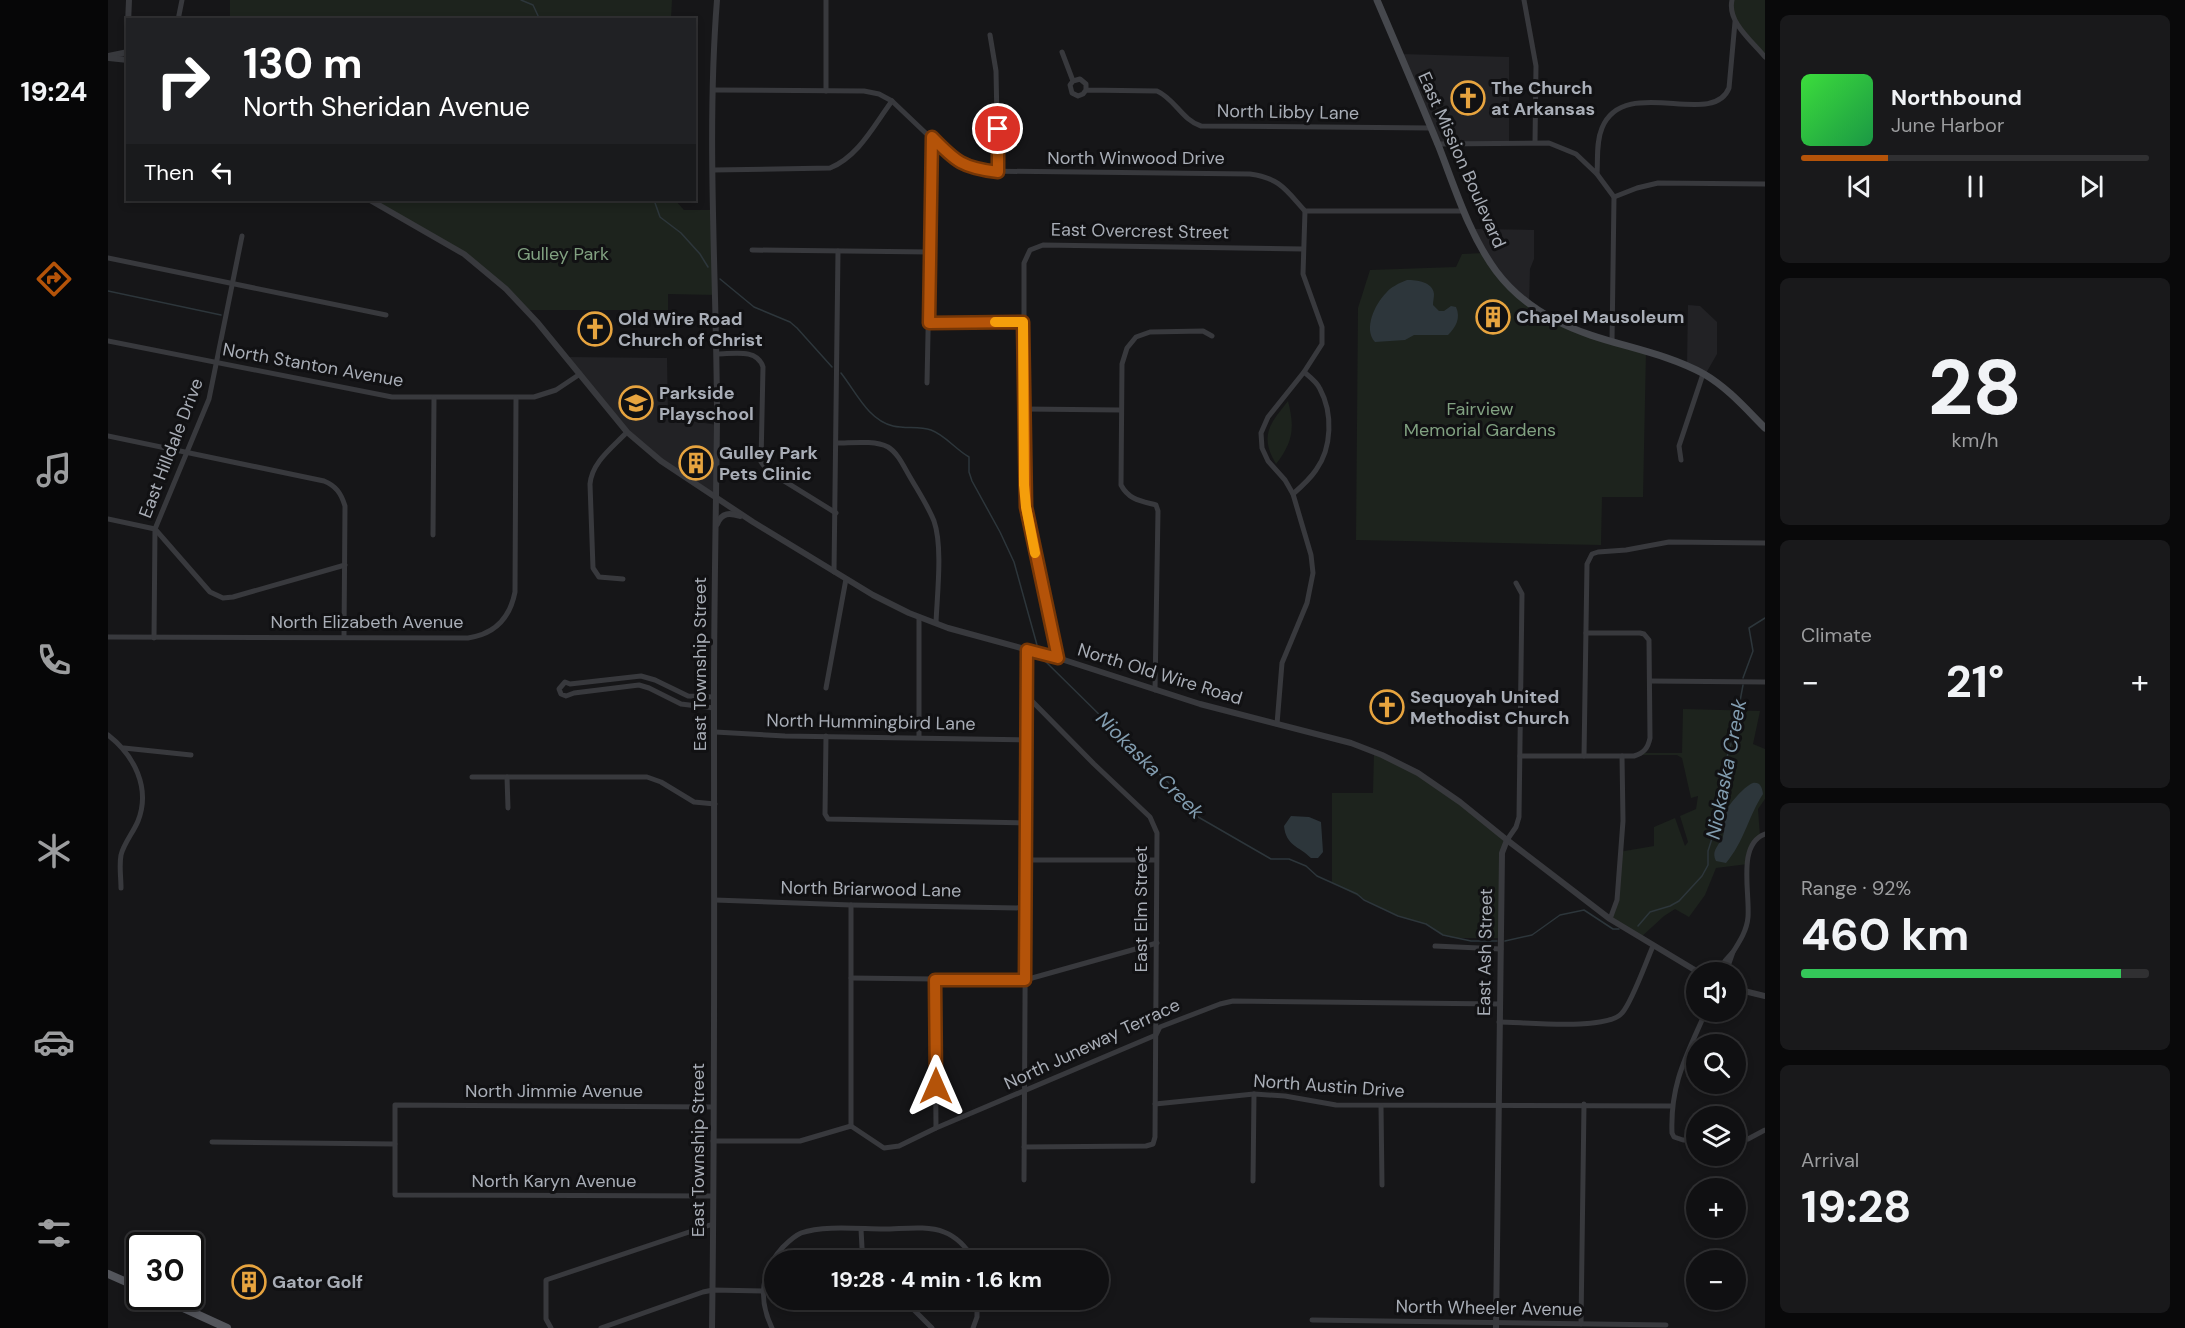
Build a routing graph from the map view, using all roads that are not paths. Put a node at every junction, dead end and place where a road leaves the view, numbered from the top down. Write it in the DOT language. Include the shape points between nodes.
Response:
graph roads {
  1 [pos="129,0"];
  2 [pos="182,0"];
  3 [pos="717,0"];
  4 [pos="826,0"];
  5 [pos="1377,0"];
  6 [pos="1524,0"];
  7 [pos="1732,0"];
  8 [pos="128,18"];
  9 [pos="178,18"];
  10 [pos="1735,22"];
  11 [pos="990,35"];
  12 [pos="126,52"];
  13 [pos="1062,52"];
  14 [pos="108,57"];
  15 [pos="1765,57"];
  16 [pos="126,60"];
  17 [pos="1073,81"];
  18 [pos="714,90"];
  19 [pos="1086,90"];
  20 [pos="826,91"];
  21 [pos="892,101"];
  22 [pos="1431,128"];
  23 [pos="932,137"];
  24 [pos="1535,142"];
  25 [pos="1437,144"];
  26 [pos="713,170"];
  27 [pos="998,172"];
  28 [pos="1597,174"];
  29 [pos="1765,184"];
  30 [pos="1614,196"];
  31 [pos="372,201"];
  32 [pos="1305,211"];
  33 [pos="1464,211"];
  34 [pos="242,236"];
  35 [pos="1303,249"];
  36 [pos="752,250"];
  37 [pos="838,252"];
  38 [pos="930,252"];
  39 [pos="108,258"];
  40 [pos="233,284"];
  41 [pos="386,315"];
  42 [pos="1023,322"];
  43 [pos="929,323"];
  44 [pos="1212,336"];
  45 [pos="108,341"];
  46 [pos="1612,342"];
  47 [pos="717,354"];
  48 [pos="217,363"];
  49 [pos="1304,372"];
  50 [pos="580,374"];
  51 [pos="1703,374"];
  52 [pos="927,382"];
  53 [pos="434,398"];
  54 [pos="516,398"];
  55 [pos="1024,409"];
  56 [pos="1120,410"];
  57 [pos="1765,428"];
  58 [pos="627,432"];
  59 [pos="108,436"];
  60 [pos="837,443"];
  61 [pos="188,452"];
  62 [pos="1681,460"];
  63 [pos="1293,494"];
  64 [pos="716,498"];
  65 [pos="836,513"];
  66 [pos="746,517"];
  67 [pos="108,519"];
  68 [pos="155,529"];
  69 [pos="715,530"];
  70 [pos="433,535"];
  71 [pos="1765,543"];
  72 [pos="345,565"];
  73 [pos="834,572"];
  74 [pos="623,579"];
  75 [pos="846,579"];
  76 [pos="1516,582"];
  77 [pos="919,617"];
  78 [pos="936,623"];
  79 [pos="1586,633"];
  80 [pos="344,637"];
  81 [pos="108,638"];
  82 [pos="154,638"];
  83 [pos="1027,650"];
  84 [pos="1058,658"];
  85 [pos="1650,681"];
  86 [pos="1765,682"];
  87 [pos="826,688"];
  88 [pos="1155,690"];
  89 [pos="1027,696"];
  90 [pos="714,697"];
  91 [pos="714,708"];
  92 [pos="1277,724"];
  93 [pos="715,732"];
  94 [pos="108,735"];
  95 [pos="826,736"];
  96 [pos="920,737"];
  97 [pos="1027,740"];
  98 [pos="124,747"];
  99 [pos="191,755"];
  100 [pos="1521,756"];
  101 [pos="1584,756"];
  102 [pos="1622,756"];
  103 [pos="472,777"];
  104 [pos="507,777"];
  105 [pos="715,804"];
  106 [pos="508,808"];
  107 [pos="1026,824"];
  108 [pos="1765,834"];
  109 [pos="1507,840"];
  110 [pos="1026,860"];
  111 [pos="1156,860"];
  112 [pos="121,888"];
  113 [pos="715,900"];
  114 [pos="850,905"];
  115 [pos="1025,908"];
  116 [pos="1610,919"];
  117 [pos="1156,943"];
  118 [pos="1435,946"];
  119 [pos="1653,946"];
  120 [pos="1501,949"];
  121 [pos="1734,952"];
  122 [pos="1724,962"];
  123 [pos="1730,962"];
  124 [pos="1686,965"];
  125 [pos="851,978"];
  126 [pos="935,980"];
  127 [pos="1025,980"];
  128 [pos="1746,991"];
  129 [pos="1765,996"];
  130 [pos="1500,1004"];
  131 [pos="1499,1022"];
  132 [pos="1701,1022"];
  133 [pos="1156,1035"];
  134 [pos="1026,1092"];
  135 [pos="1254,1095"];
  136 [pos="1155,1104"];
  137 [pos="1584,1104"];
  138 [pos="1499,1105"];
  139 [pos="1381,1106"];
  140 [pos="1672,1106"];
  141 [pos="713,1107"];
  142 [pos="851,1126"];
  143 [pos="936,1128"];
  144 [pos="1765,1130"];
  145 [pos="1746,1139"];
  146 [pos="1686,1140"];
  147 [pos="713,1141"];
  148 [pos="212,1142"];
  149 [pos="395,1144"];
  150 [pos="1024,1147"];
  151 [pos="1024,1180"];
  152 [pos="1254,1181"];
  153 [pos="1382,1185"];
  154 [pos="713,1196"];
  155 [pos="713,1224"];
  156 [pos="861,1229"];
  157 [pos="780,1250"];
  158 [pos="863,1250"];
  159 [pos="967,1250"];
  160 [pos="108,1274"];
  161 [pos="126,1282"];
  162 [pos="713,1290"];
  163 [pos="764,1291"];
  164 [pos="188,1310"];
  165 [pos="765,1310"];
  166 [pos="914,1310"];
  167 [pos="977,1310"];
  168 [pos="1312,1320"];
  169 [pos="1581,1324"];
  170 [pos="1496,1325"];
  171 [pos="1666,1325"];
  172 [pos="227,1328"];
  173 [pos="551,1328"];
  174 [pos="601,1328"];
  175 [pos="712,1328"];
  176 [pos="772,1328"];
  177 [pos="932,1328"];
  178 [pos="973,1328"];
  1 -- 8 [label="street"];
  2 -- 9 [label="street"];
  3 -- 18 [label="street, East Township Street"];
  4 -- 20 [label="street"];
  5 -- 22 [label="main road, East Mission Boulevard"];
  6 -- 24 [label="street" via="1536,66"];
  7 -- 10 [label="street"];
  10 -- 15 [label="street"];
  10 -- 28 [label="street" via="1729,88 1722,99 1709,104 1641,103 1618,107 1602,127"];
  11 -- 27 [label="street" via="996,71"];
  12 -- 14 [label="street"];
  13 -- 17 [label="street"];
  14 -- 16 [label="street"];
  17 -- 19 [label="street" via="1083,81"];
  17 -- 19 [label="street" via="1070,88 1074,94 1081,95"];
  18 -- 20 [label="street, North Winwood Drive"];
  18 -- 26 [label="street, East Township Street"];
  19 -- 22 [label="street, North Libby Lane" via="1156,91 1201,126"];
  20 -- 21 [label="street, North Winwood Drive" via="871,92"];
  21 -- 23 [label="street, North Winwood Drive"];
  21 -- 26 [label="street" via="852,155 837,165 815,169"];
  22 -- 25 [label="main road, East Mission Boulevard"];
  23 -- 27 [label="street, North Winwood Drive" via="954,160"];
  23 -- 38 [label="street"];
  24 -- 25 [label="street"];
  24 -- 28 [label="street" via="1569,150"];
  25 -- 33 [label="main road, East Mission Boulevard"];
  26 -- 47 [label="street, East Township Street"];
  27 -- 32 [label="street, North Winwood Drive" via="1258,175 1278,181"];
  28 -- 30 [label="street"];
  29 -- 30 [label="street" via="1658,183"];
  30 -- 46 [label="street"];
  31 -- 50 [label="street, North Old Wire Road" via="431,233 493,276"];
  32 -- 33 [label="street"];
  32 -- 35 [label="street"];
  33 -- 46 [label="main road, East Mission Boulevard" via="1496,271 1518,294 1556,321"];
  34 -- 40 [label="street, East Hilldale Drive"];
  35 -- 42 [label="street, East Overcrest Street" via="1036,246 1030,249 1024,263"];
  35 -- 49 [label="street" via="1305,282 1322,327 1322,344"];
  36 -- 37 [label="street"];
  37 -- 38 [label="street"];
  37 -- 60 [label="street"];
  38 -- 43 [label="street"];
  39 -- 40 [label="street"];
  40 -- 41 [label="street"];
  40 -- 48 [label="street, East Hilldale Drive"];
  42 -- 43 [label="street"];
  42 -- 55 [label="street, East Overcrest Street"];
  43 -- 52 [label="street"];
  44 -- 56 [label="street" via="1203,331 1150,332 1136,338 1127,348 1122,364"];
  45 -- 48 [label="street, North Stanton Avenue"];
  46 -- 51 [label="main road, East Mission Boulevard"];
  47 -- 64 [label="street, East Township Street"];
  47 -- 65 [label="street" via="750,354 760,360 761,462 768,471"];
  48 -- 53 [label="street, North Stanton Avenue" via="392,397"];
  48 -- 61 [label="street, East Hilldale Drive" via="207,407"];
  49 -- 63 [label="street" via="1320,389 1328,411 1329,433 1317,469"];
  49 -- 63 [label="street" via="1268,417 1261,433 1268,460"];
  50 -- 54 [label="street, North Stanton Avenue" via="549,393"];
  50 -- 58 [label="street, North Old Wire Road"];
  51 -- 57 [label="main road, East Mission Boulevard" via="1727,390"];
  51 -- 62 [label="street" via="1680,446"];
  53 -- 54 [label="street, North Stanton Avenue"];
  53 -- 70 [label="street"];
  54 -- 80 [label="street, North Elizabeth Avenue" via="515,592 506,617 486,633 468,638"];
  55 -- 56 [label="street"];
  55 -- 84 [label="street, East Overcrest Street" via="1026,507"];
  56 -- 88 [label="street" via="1121,485 1126,494 1156,505 1158,512"];
  58 -- 64 [label="street, North Old Wire Road" via="661,461"];
  58 -- 74 [label="street" via="593,469 590,484 593,568 599,577"];
  59 -- 61 [label="street"];
  60 -- 65 [label="street"];
  60 -- 78 [label="street" via="887,447 899,459 929,509 938,539"];
  61 -- 68 [label="street, East Hilldale Drive"];
  61 -- 72 [label="street" via="333,485 345,506"];
  63 -- 92 [label="street" via="1313,573 1307,603 1282,663"];
  64 -- 66 [label="street, North Old Wire Road"];
  64 -- 69 [label="street, East Township Street"];
  65 -- 73 [label="street"];
  66 -- 69 [label="street" via="724,514"];
  66 -- 73 [label="street, North Old Wire Road"];
  67 -- 68 [label="street"];
  68 -- 72 [label="street" via="210,592 223,598"];
  68 -- 82 [label="street, East Hilldale Drive"];
  69 -- 90 [label="street, East Township Street"];
  71 -- 79 [label="street" via="1669,542 1592,554 1587,564"];
  72 -- 80 [label="street"];
  73 -- 75 [label="street, North Old Wire Road"];
  75 -- 77 [label="street, North Old Wire Road"];
  75 -- 87 [label="street"];
  76 -- 100 [label="street, East Ash Street" via="1522,594"];
  77 -- 78 [label="street, North Old Wire Road"];
  77 -- 96 [label="street"];
  78 -- 83 [label="street, North Old Wire Road"];
  79 -- 85 [label="street" via="1647,636"];
  79 -- 101 [label="street"];
  80 -- 82 [label="street, North Elizabeth Avenue"];
  81 -- 82 [label="street, North Elizabeth Avenue"];
  83 -- 84 [label="street, North Old Wire Road"];
  83 -- 89 [label="street"];
  84 -- 88 [label="street, North Old Wire Road"];
  85 -- 86 [label="street"];
  85 -- 102 [label="street" via="1650,738 1644,752"];
  88 -- 92 [label="street, North Old Wire Road"];
  89 -- 97 [label="street"];
  89 -- 111 [label="street, East Elm Street" via="1150,816 1157,833"];
  90 -- 91 [label="street, East Township Street"];
  90 -- 91 [label="street" via="688,696 637,675 565,682 559,689 566,696 639,685 681,704"];
  91 -- 93 [label="street, East Township Street"];
  92 -- 109 [label="street, North Old Wire Road" via="1351,743 1418,773"];
  93 -- 95 [label="street, North Hummingbird Lane"];
  93 -- 105 [label="street, East Township Street"];
  94 -- 98 [label="street"];
  95 -- 96 [label="street, North Hummingbird Lane"];
  95 -- 107 [label="street" via="828,819"];
  96 -- 97 [label="street, North Hummingbird Lane"];
  97 -- 107 [label="street"];
  98 -- 99 [label="street"];
  98 -- 112 [label="street" via="136,767 142,799 137,824 121,855"];
  100 -- 101 [label="street"];
  100 -- 109 [label="street, East Ash Street" via="1519,817"];
  101 -- 102 [label="street"];
  102 -- 116 [label="street" via="1623,821 1617,900"];
  103 -- 104 [label="street"];
  104 -- 105 [label="street" via="647,777 694,802"];
  104 -- 106 [label="street"];
  105 -- 113 [label="street, East Township Street"];
  107 -- 110 [label="street"];
  108 -- 121 [label="street" via="1750,846 1747,923"];
  109 -- 116 [label="street, North Old Wire Road"];
  109 -- 120 [label="street, East Ash Street" via="1502,853"];
  110 -- 111 [label="street"];
  110 -- 115 [label="street"];
  111 -- 117 [label="street, East Elm Street"];
  113 -- 114 [label="street, North Briarwood Lane"];
  113 -- 141 [label="street, East Township Street"];
  114 -- 115 [label="street, North Briarwood Lane"];
  114 -- 125 [label="street"];
  115 -- 127 [label="street"];
  116 -- 119 [label="street, North Old Wire Road"];
  117 -- 127 [label="street"];
  117 -- 133 [label="street, East Elm Street"];
  118 -- 120 [label="street"];
  119 -- 124 [label="street, North Old Wire Road"];
  119 -- 131 [label="street" via="1625,1010 1608,1022"];
  120 -- 130 [label="street, East Ash Street"];
  121 -- 122 [label="street"];
  121 -- 123 [label="street"];
  125 -- 126 [label="street"];
  125 -- 142 [label="street"];
  126 -- 127 [label="street"];
  126 -- 143 [label="street"];
  127 -- 134 [label="street"];
  128 -- 129 [label="street"];
  130 -- 131 [label="street, East Ash Street"];
  130 -- 133 [label="street, North Juneway Terrace" via="1233,1001 1161,1027"];
  131 -- 138 [label="street, East Ash Street"];
  132 -- 140 [label="street" via="1679,1074"];
  133 -- 134 [label="street, North Juneway Terrace"];
  133 -- 136 [label="street, East Elm Street"];
  134 -- 143 [label="street, North Juneway Terrace"];
  134 -- 150 [label="street"];
  135 -- 136 [label="street, North Austin Drive"];
  135 -- 139 [label="street, North Austin Drive"];
  135 -- 152 [label="street"];
  136 -- 150 [label="street" via="1155,1137 1150,1146"];
  137 -- 138 [label="street, North Austin Drive"];
  137 -- 140 [label="street, North Austin Drive"];
  137 -- 169 [label="street"];
  138 -- 139 [label="street, North Austin Drive"];
  138 -- 170 [label="street, East Ash Street"];
  139 -- 153 [label="street"];
  140 -- 146 [label="street" via="1672,1133"];
  141 -- 147 [label="street, East Township Street"];
  141 -- 149 [label="street, North Jimmie Avenue" via="395,1105"];
  142 -- 143 [label="street, North Juneway Terrace" via="884,1148 899,1146"];
  142 -- 147 [label="street" via="800,1141"];
  144 -- 145 [label="street"];
  147 -- 154 [label="street, East Township Street"];
  148 -- 149 [label="street"];
  149 -- 154 [label="street, North Karyn Avenue" via="395,1195"];
  150 -- 151 [label="street"];
  154 -- 155 [label="street, East Township Street"];
  155 -- 162 [label="street, East Township Street"];
  155 -- 173 [label="street" via="546,1280 546,1320"];
  156 -- 157 [label="street" via="801,1233"];
  156 -- 158 [label="street"];
  156 -- 159 [label="street" via="933,1229 951,1236"];
  160 -- 161 [label="main road"];
  162 -- 163 [label="street"];
  162 -- 174 [label="street"];
  162 -- 175 [label="street, East Township Street"];
  164 -- 172 [label="main road"];
  165 -- 176 [label="street"];
  166 -- 177 [label="street"];
  167 -- 178 [label="street"];
  168 -- 170 [label="street, North Wheeler Avenue"];
  169 -- 170 [label="street, North Wheeler Avenue"];
  169 -- 171 [label="street, North Wheeler Avenue"];
}
